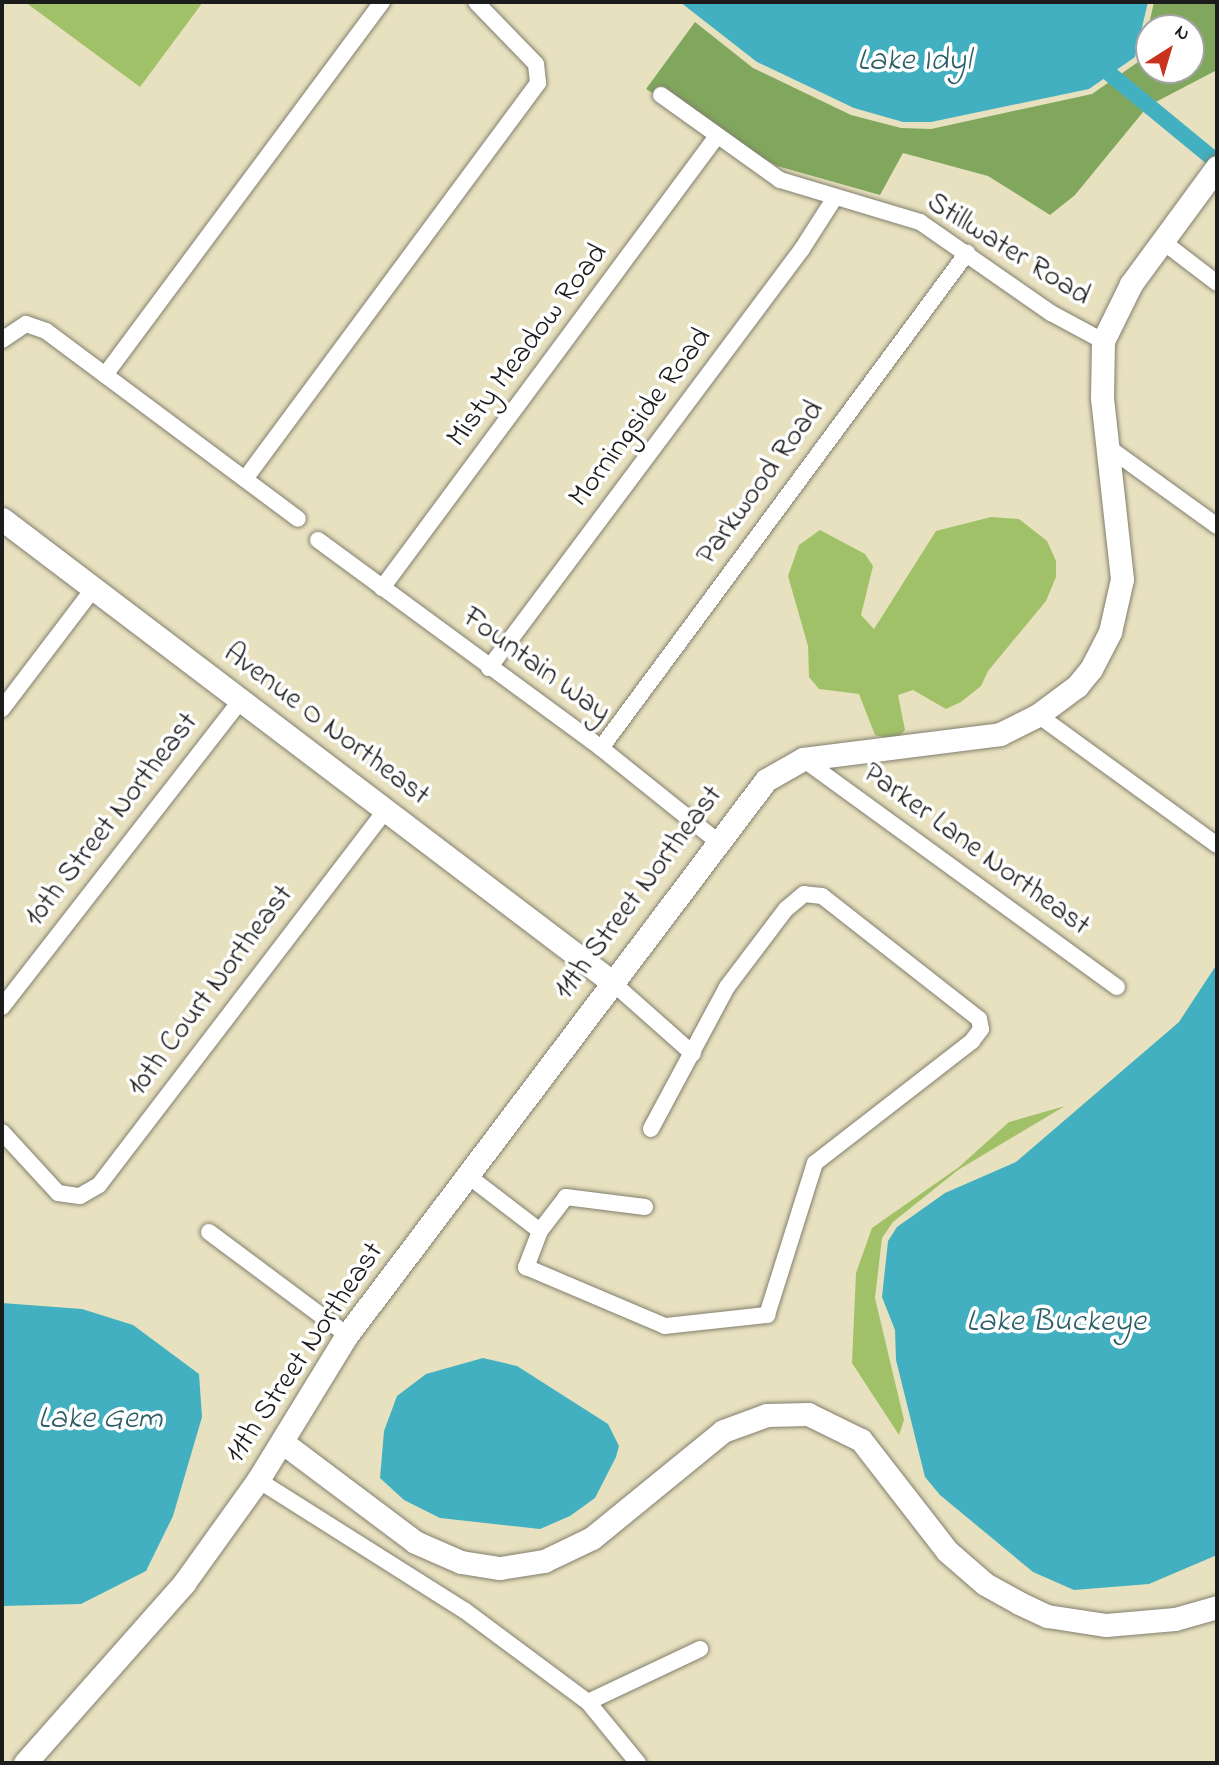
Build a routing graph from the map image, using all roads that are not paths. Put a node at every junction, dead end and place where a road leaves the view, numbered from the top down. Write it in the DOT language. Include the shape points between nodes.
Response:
graph roads {
  1 [pos="382,2"];
  2 [pos="476,2"];
  3 [pos="661,95"];
  4 [pos="717,136"];
  5 [pos="1217,167"];
  6 [pos="834,199"];
  7 [pos="1162,241"];
  8 [pos="967,253"];
  9 [pos="1217,282"];
  10 [pos="2,340"];
  11 [pos="1103,341"];
  12 [pos="104,375"];
  13 [pos="1109,448"];
  14 [pos="245,479"];
  15 [pos="2,519"];
  16 [pos="299,519"];
  17 [pos="1217,526"];
  18 [pos="318,540"];
  19 [pos="94,588"];
  20 [pos="382,588"];
  21 [pos="489,668"];
  22 [pos="240,701"];
  23 [pos="2,709"];
  24 [pos="1038,715"];
  25 [pos="601,748"];
  26 [pos="803,759"];
  27 [pos="385,810"];
  28 [pos="717,841"];
  29 [pos="1217,845"];
  30 [pos="612,982"];
  31 [pos="1117,987"];
  32 [pos="2,1007"];
  33 [pos="693,1054"];
  34 [pos="651,1129"];
  35 [pos="2,1132"];
  36 [pos="467,1175"];
  37 [pos="645,1207"];
  38 [pos="540,1231"];
  39 [pos="209,1232"];
  40 [pos="347,1335"];
  41 [pos="282,1442"];
  42 [pos="258,1480"];
  43 [pos="1217,1607"];
  44 [pos="700,1649"];
  45 [pos="588,1702"];
  46 [pos="25,1763"];
  47 [pos="638,1763"];
  1 -- 12 [label="street"];
  2 -- 14 [label="street" via="536,64 538,83"];
  3 -- 4 [label="street, Stillwater Road"];
  4 -- 6 [label="street, Stillwater Road" via="780,180"];
  4 -- 20 [label="street, Misty Meadow Road"];
  5 -- 7 [label="street, 11th Street Northeast"];
  6 -- 8 [label="street, Stillwater Road" via="920,222"];
  6 -- 21 [label="street, Morningside Road" via="802,249"];
  7 -- 9 [label="street"];
  7 -- 11 [label="street, 11th Street Northeast" via="1125,293"];
  8 -- 11 [label="street, Stillwater Road" via="1051,313"];
  8 -- 25 [label="street, Parkwood Road"];
  10 -- 12 [label="street" via="26,324 46,331"];
  11 -- 13 [label="street, 11th Street Northeast" via="1102,398"];
  12 -- 14 [label="street"];
  13 -- 17 [label="street"];
  13 -- 24 [label="street, 11th Street Northeast" via="1122,565 1116,616 1077,686"];
  14 -- 16 [label="street"];
  15 -- 19 [label="street, Avenue O Northeast"];
  18 -- 20 [label="street, Fountain Way"];
  19 -- 22 [label="street, Avenue O Northeast"];
  19 -- 23 [label="street"];
  20 -- 21 [label="street, Fountain Way"];
  21 -- 25 [label="street, Fountain Way"];
  22 -- 27 [label="street, Avenue O Northeast"];
  22 -- 32 [label="street, 10th Street Northeast"];
  24 -- 26 [label="street, 11th Street Northeast" via="1000,734"];
  24 -- 29 [label="street"];
  25 -- 28 [label="street, Fountain Way"];
  26 -- 28 [label="street, 11th Street Northeast" via="766,780"];
  26 -- 31 [label="street, Parker Lane Northeast"];
  27 -- 30 [label="street, Avenue O Northeast"];
  27 -- 35 [label="street, 10th Court Northeast" via="99,1185 75,1196 48,1187"];
  28 -- 30 [label="street, 11th Street Northeast"];
  30 -- 33 [label="street"];
  30 -- 36 [label="street, 11th Street Northeast"];
  33 -- 34 [label="street"];
  33 -- 38 [label="street" via="727,987 786,909 804,894 822,896 979,1019 981,1029 964,1048 816,1163 767,1315 665,1326 526,1267"];
  36 -- 38 [label="street"];
  36 -- 40 [label="street, 11th Street Northeast"];
  37 -- 38 [label="street" via="566,1197"];
  39 -- 40 [label="street"];
  40 -- 41 [label="street, 11th Street Northeast"];
  41 -- 42 [label="street, 11th Street Northeast"];
  41 -- 43 [label="street" via="415,1542 484,1567 523,1566 569,1551 618,1519 705,1443 734,1426 766,1415 808,1415 846,1428 861,1440 947,1551 985,1584 1019,1603 1047,1616 1106,1625 1175,1619"];
  42 -- 45 [label="street" via="464,1610"];
  42 -- 46 [label="street, 11th Street Northeast" via="184,1583"];
  44 -- 45 [label="street"];
  45 -- 47 [label="street"];
}
